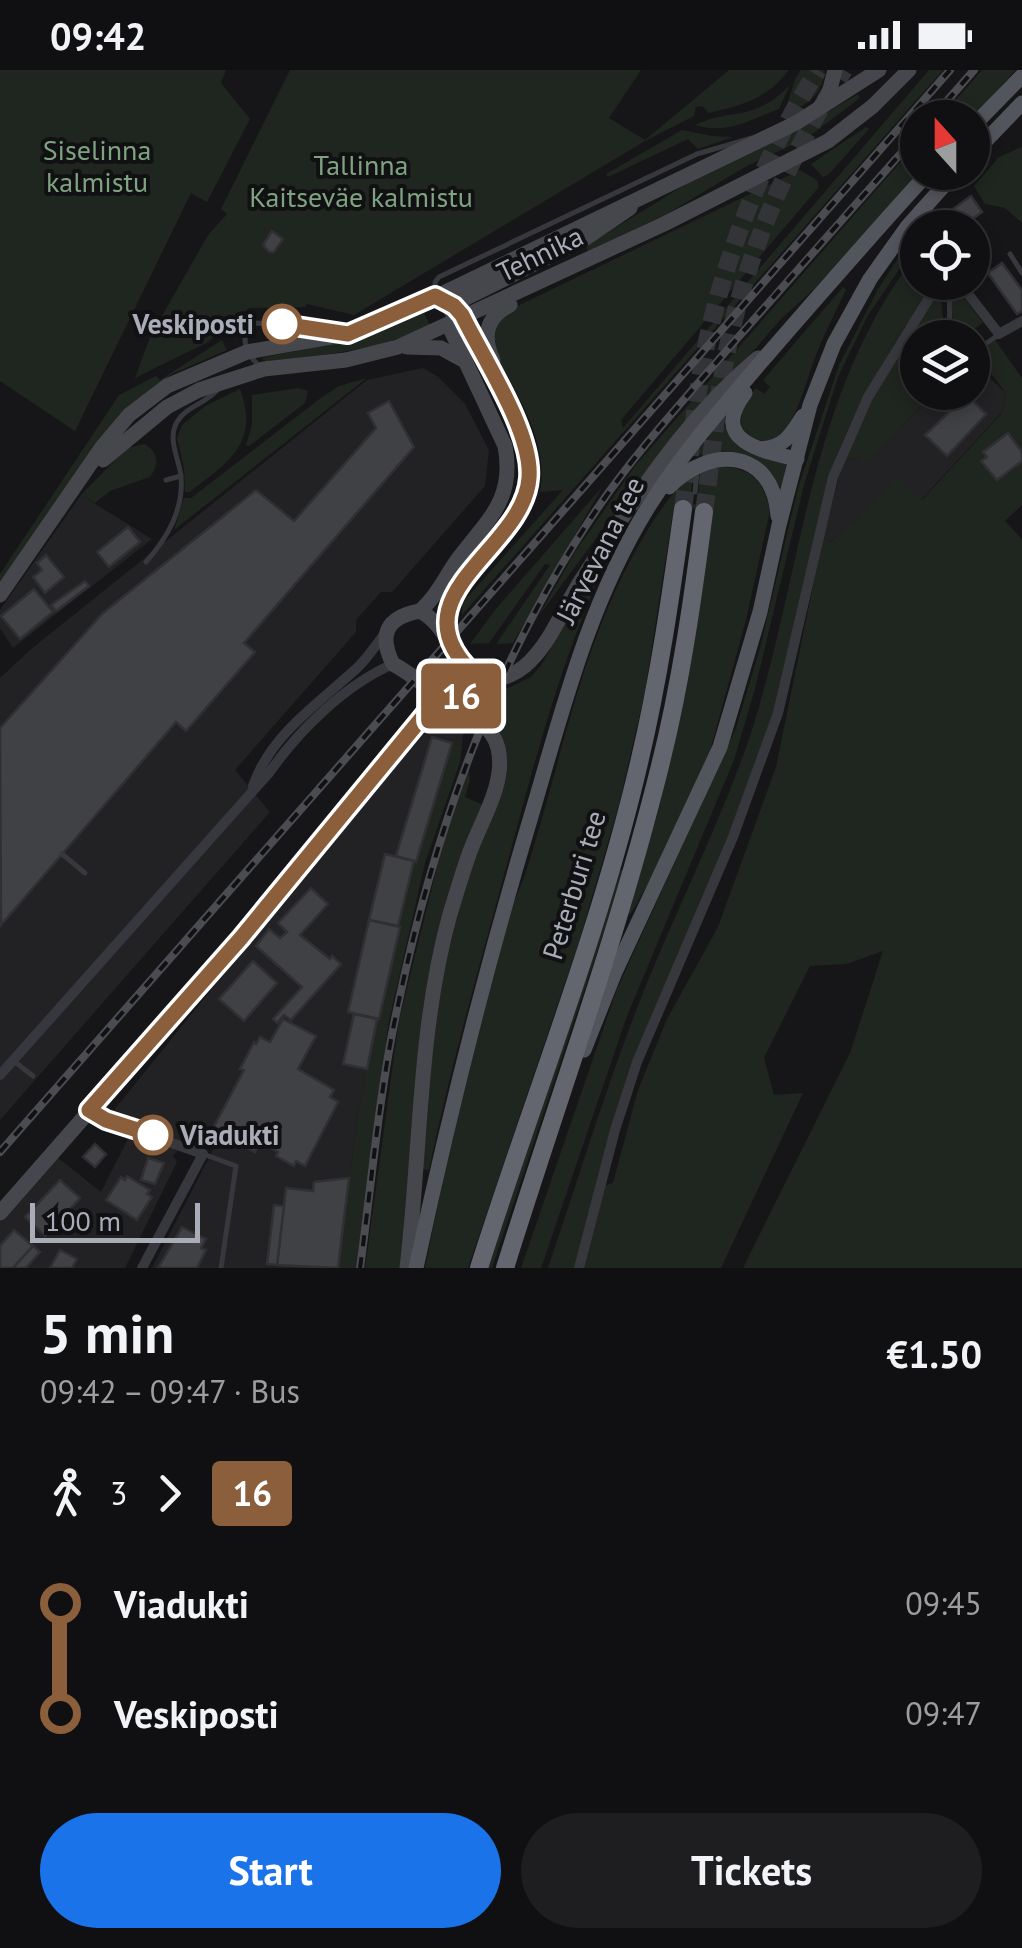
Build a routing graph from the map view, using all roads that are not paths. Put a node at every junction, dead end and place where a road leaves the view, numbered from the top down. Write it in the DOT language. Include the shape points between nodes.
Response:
graph roads {
  1 [pos="835,70"];
  2 [pos="909,70"];
  3 [pos="876,71"];
  4 [pos="1022,76"];
  5 [pos="1022,103"];
  6 [pos="990,109"];
  7 [pos="818,110"];
  8 [pos="854,120"];
  9 [pos="774,133"];
  10 [pos="990,136"];
  11 [pos="666,183"];
  12 [pos="913,190"];
  13 [pos="942,190"];
  14 [pos="927,210"];
  15 [pos="900,246"];
  16 [pos="1010,254"];
  17 [pos="1022,272"];
  18 [pos="539,282"];
  19 [pos="435,296"];
  20 [pos="928,300"];
  21 [pos="972,300"];
  22 [pos="459,312"];
  23 [pos="1022,321"];
  24 [pos="448,326"];
  25 [pos="348,334"];
  26 [pos="998,334"];
  27 [pos="781,340"];
  28 [pos="990,340"];
  29 [pos="398,348"];
  30 [pos="247,352"];
  31 [pos="467,365"];
  32 [pos="264,369"];
  33 [pos="494,378"];
  34 [pos="225,380"];
  35 [pos="810,405"];
  36 [pos="757,449"];
  37 [pos="797,458"];
  38 [pos="698,465"];
  39 [pos="180,476"];
  40 [pos="166,480"];
  41 [pos="73,492"];
  42 [pos="695,492"];
  43 [pos="684,509"];
  44 [pos="646,512"];
  45 [pos="704,512"];
  46 [pos="778,525"];
  47 [pos="146,562"];
  48 [pos="0,596"];
  49 [pos="420,611"];
  50 [pos="387,630"];
  51 [pos="448,638"];
  52 [pos="393,664"];
  53 [pos="476,676"];
  54 [pos="444,699"];
  55 [pos="253,787"];
  56 [pos="62,854"];
  57 [pos="85,873"];
  58 [pos="13,1060"];
  59 [pos="0,1074"];
  60 [pos="33,1076"];
  61 [pos="89,1110"];
  62 [pos="550,1137"];
  63 [pos="203,1154"];
  64 [pos="0,1213"];
  65 [pos="507,1265"];
  66 [pos="142,1268"];
  67 [pos="221,1268"];
  68 [pos="407,1268"];
  69 [pos="416,1268"];
  70 [pos="478,1268"];
  71 [pos="579,1268"];
  1 -- 7 [label="street"];
  2 -- 3 [label="street"];
  2 -- 8 [label="street, Tehnika"];
  3 -- 7 [label="street, Tehnika"];
  3 -- 8 [label="street" via="874,91"];
  4 -- 6 [label="main road"];
  5 -- 10 [label="main road"];
  7 -- 9 [label="street, Tehnika"];
  8 -- 18 [label="street, Tehnika" via="778,167"];
  9 -- 11 [label="street, Tehnika"];
  9 -- 19 [label="lane" via="697,154 488,252 439,276"];
  11 -- 19 [label="street, Tehnika"];
  11 -- 22 [label="street"];
  12 -- 27 [label="main road, Järvevana tee"];
  13 -- 14 [label="main road"];
  15 -- 35 [label="main road" via="853,309"];
  16 -- 17 [label="lane"];
  18 -- 22 [label="street, Tehnika"];
  18 -- 33 [label="street" via="490,322 486,344"];
  19 -- 22 [label="street"];
  19 -- 25 [label="street, Tehnika"];
  20 -- 71 [label="street" via="868,398 833,478 778,712 637,1062"];
  21 -- 26 [label="street"];
  22 -- 24 [label="street"];
  22 -- 33 [label="street"];
  23 -- 26 [label="street"];
  24 -- 29 [label="street, Tehnika"];
  24 -- 31 [label="street"];
  25 -- 30 [label="street, Tehnika"];
  25 -- 30 [label="lane" via="258,322 246,332"];
  26 -- 28 [label="lane"];
  27 -- 36 [label="main road" via="732,416 737,435"];
  27 -- 44 [label="main road, Järvevana tee" via="695,441"];
  27 -- 53 [label="street" via="699,413 605,543 537,654 500,679"];
  29 -- 31 [label="street" via="441,348"];
  29 -- 32 [label="street, Tehnika"];
  30 -- 32 [label="lane"];
  30 -- 41 [label="street, Tehnika" via="166,386 129,415"];
  31 -- 49 [label="street" via="505,446 508,482 496,513"];
  32 -- 34 [label="street, Tehnika"];
  33 -- 51 [label="street" via="530,458 529,482 518,514 458,585"];
  34 -- 39 [label="lane" via="178,418"];
  34 -- 41 [label="street, Tehnika" via="167,407"];
  35 -- 36 [label="main road" via="790,438"];
  35 -- 37 [label="main road"];
  36 -- 37 [label="main road"];
  37 -- 46 [label="main road"];
  38 -- 42 [label="lane"];
  38 -- 44 [label="main road"];
  38 -- 46 [label="main road" via="731,458 756,468 772,488"];
  39 -- 40 [label="lane"];
  39 -- 47 [label="lane" via="171,529"];
  41 -- 48 [label="street, Tehnika"];
  43 -- 70 [label="highway, Peterburi tee" via="629,801"];
  44 -- 69 [label="main road, Järvevana tee" via="596,608 573,670 458,1074"];
  45 -- 62 [label="highway, Peterburi tee" via="661,764"];
  46 -- 62 [label="main road" via="720,748 614,972"];
  49 -- 50 [label="street"];
  49 -- 51 [label="street"];
  50 -- 52 [label="street"];
  50 -- 55 [label="street" via="361,665 287,730 260,765"];
  51 -- 53 [label="street"];
  52 -- 54 [label="street"];
  52 -- 55 [label="street" via="290,742"];
  53 -- 54 [label="street" via="471,690"];
  54 -- 61 [label="street"];
  54 -- 68 [label="street" via="487,728 501,762 458,885 432,996"];
  55 -- 58 [label="street"];
  56 -- 57 [label="lane"];
  58 -- 59 [label="street"];
  58 -- 60 [label="lane"];
  61 -- 63 [label="street"];
  61 -- 64 [label="street"];
  62 -- 65 [label="highway"];
  63 -- 66 [label="street"];
  63 -- 67 [label="lane" via="236,1166"];
}
